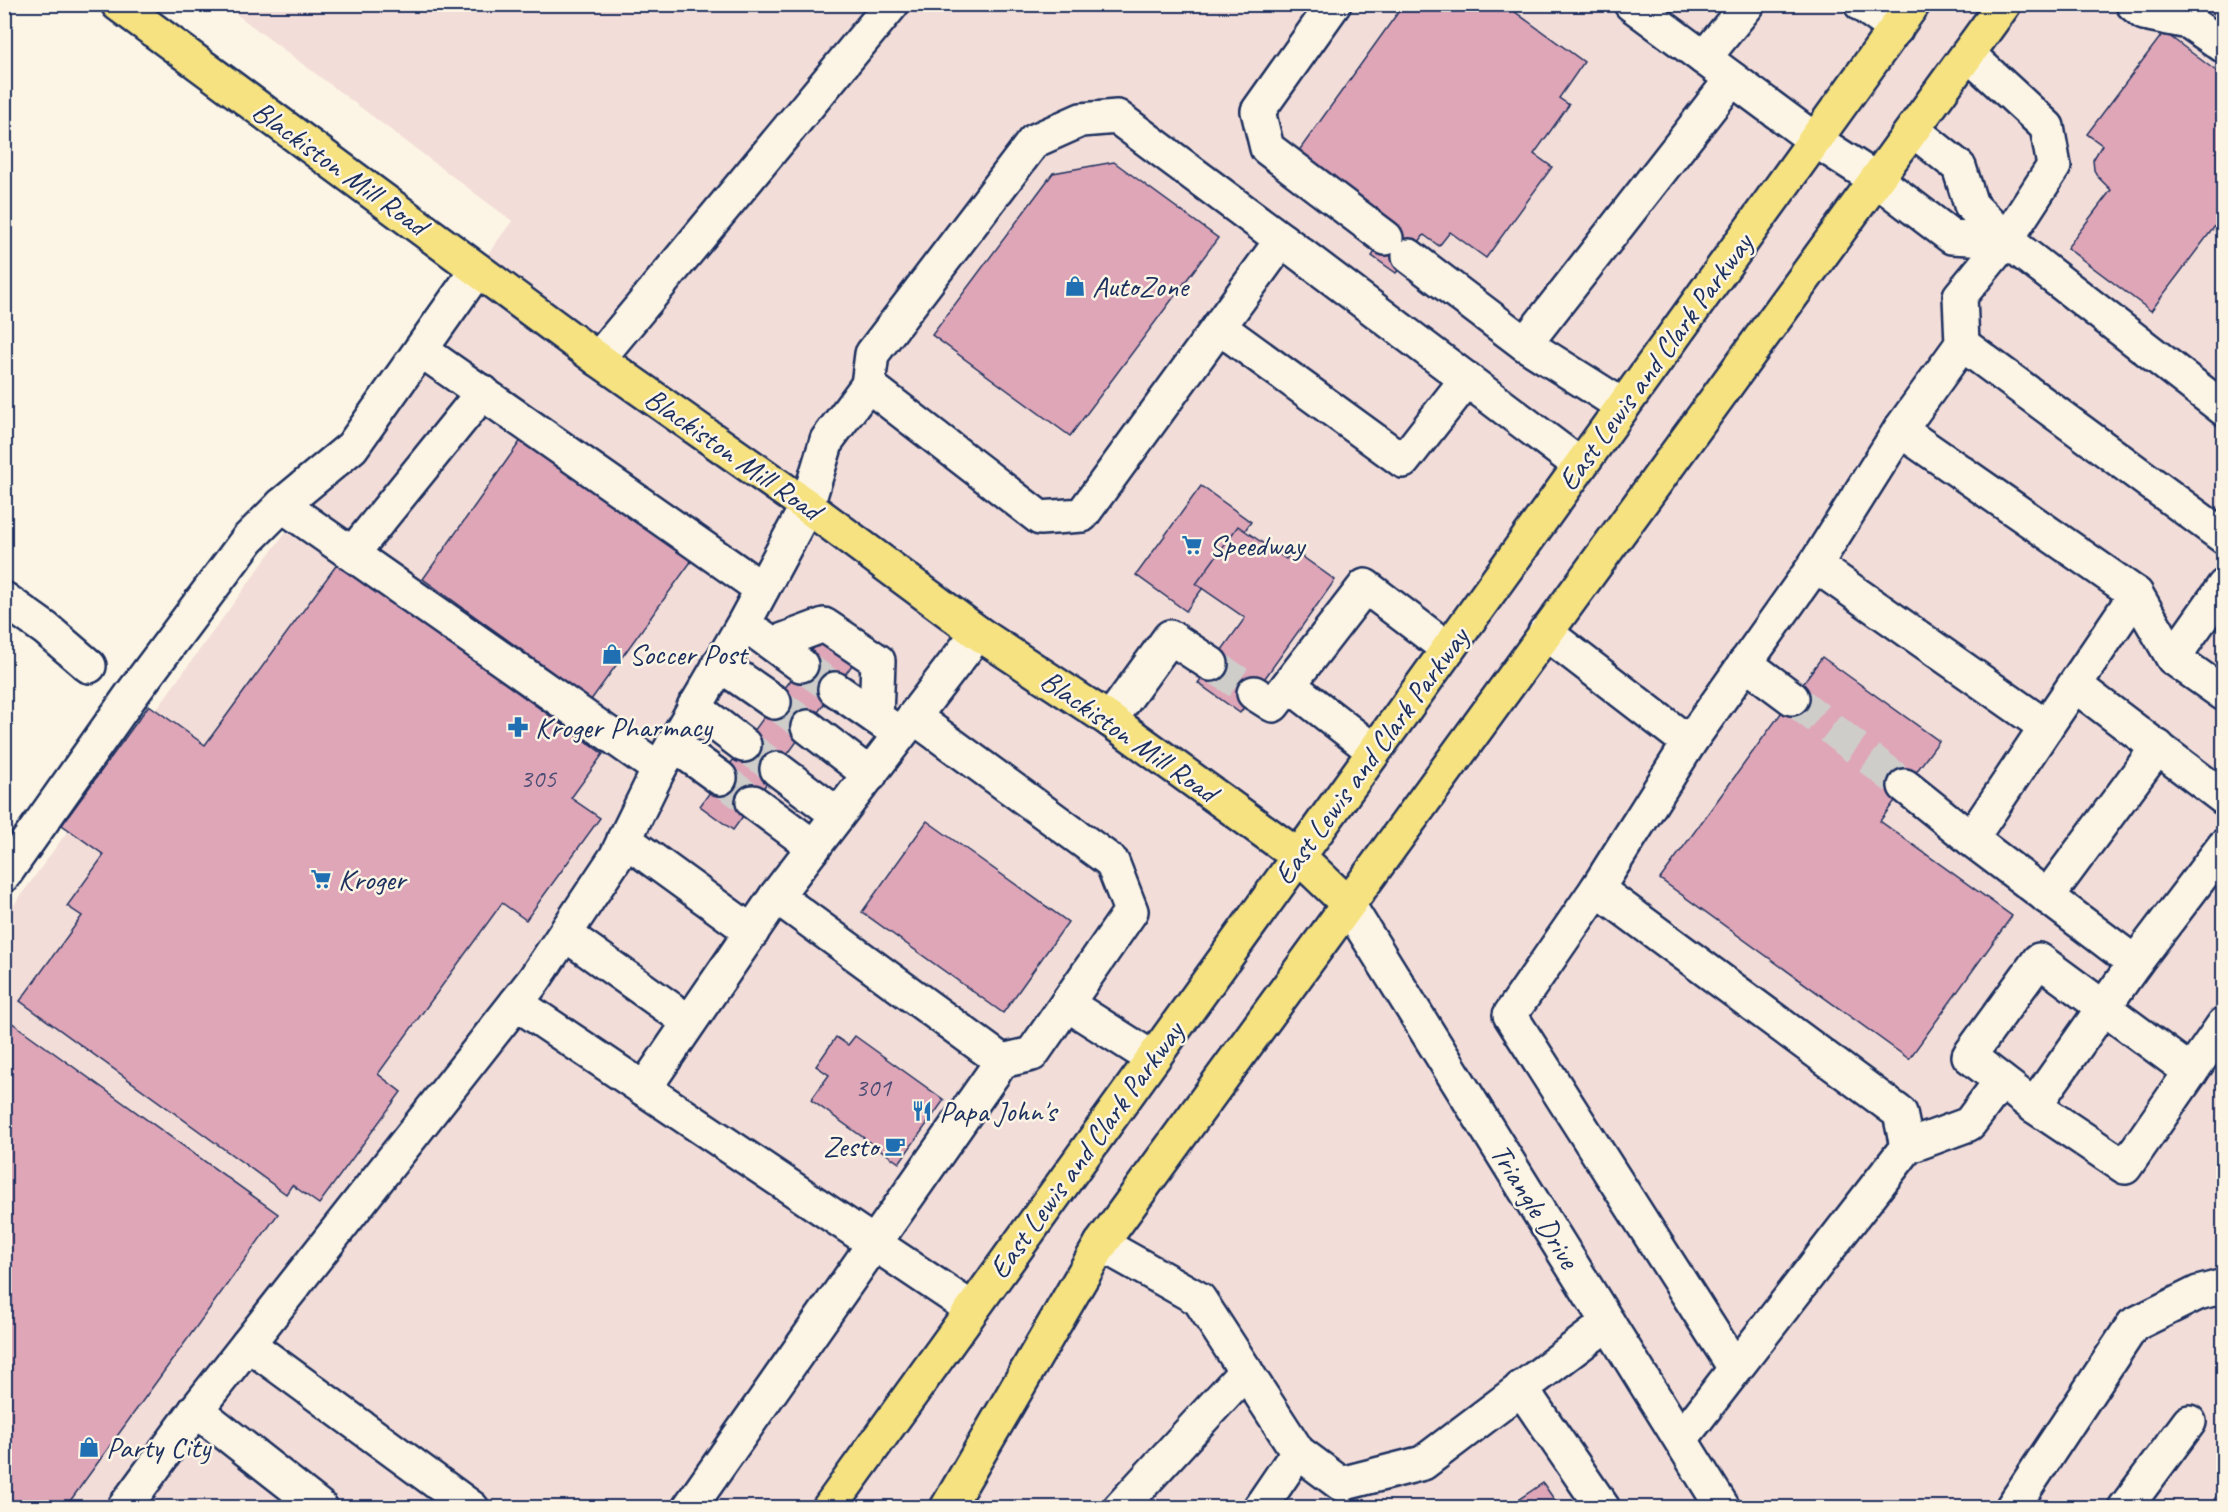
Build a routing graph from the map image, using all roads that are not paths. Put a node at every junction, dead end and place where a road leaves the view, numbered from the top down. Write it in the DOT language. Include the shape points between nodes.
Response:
graph roads {
  1 [pos="892,4"];
  2 [pos="1334,4"];
  3 [pos="1631,4"];
  4 [pos="1748,4"];
  5 [pos="1861,4"];
  6 [pos="2004,4"];
  7 [pos="2133,4"];
  8 [pos="127,7"];
  9 [pos="1904,17"];
  10 [pos="2223,46"];
  11 [pos="1968,54"];
  12 [pos="1704,58"];
  13 [pos="1732,79"];
  14 [pos="1913,130"];
  15 [pos="1815,140"];
  16 [pos="1877,180"];
  17 [pos="1282,240"];
  18 [pos="2006,240"];
  19 [pos="477,270"];
  20 [pos="1219,327"];
  21 [pos="1525,344"];
  22 [pos="1962,344"];
  23 [pos="421,350"];
  24 [pos="598,358"];
  25 [pos="1467,379"];
  26 [pos="868,385"];
  27 [pos="483,392"];
  28 [pos="2218,393"];
  29 [pos="1623,406"];
  30 [pos="1900,430"];
  31 [pos="1580,465"];
  32 [pos="282,505"];
  33 [pos="807,506"];
  34 [pos="2223,537"];
  35 [pos="352,554"];
  36 [pos="1815,565"];
  37 [pos="2223,586"];
  38 [pos="762,590"];
  39 [pos="2136,594"];
  40 [pos="4,599"];
  41 [pos="744,623"];
  42 [pos="1545,632"];
  43 [pos="978,633"];
  44 [pos="773,644"];
  45 [pos="1448,649"];
  46 [pos="2173,658"];
  47 [pos="1745,663"];
  48 [pos="719,664"];
  49 [pos="1212,664"];
  50 [pos="801,665"];
  51 [pos="89,666"];
  52 [pos="1289,685"];
  53 [pos="2076,686"];
  54 [pos="835,689"];
  55 [pos="1254,693"];
  56 [pos="2223,694"];
  57 [pos="1792,698"];
  58 [pos="774,702"];
  59 [pos="694,707"];
  60 [pos="1110,720"];
  61 [pos="897,723"];
  62 [pos="808,727"];
  63 [pos="2046,727"];
  64 [pos="1689,743"];
  65 [pos="744,745"];
  66 [pos="2158,747"];
  67 [pos="1374,751"];
  68 [pos="666,756"];
  69 [pos="777,769"];
  70 [pos="870,775"];
  71 [pos="720,778"];
  72 [pos="1905,786"];
  73 [pos="2223,798"];
  74 [pos="753,802"];
  75 [pos="838,815"];
  76 [pos="624,839"];
  77 [pos="1971,839"];
  78 [pos="2223,846"];
  79 [pos="814,847"];
  80 [pos="1298,856"];
  81 [pos="4,875"];
  82 [pos="1597,889"];
  83 [pos="776,896"];
  84 [pos="2047,897"];
  85 [pos="1347,903"];
  86 [pos="752,932"];
  87 [pos="565,934"];
  88 [pos="2135,963"];
  89 [pos="516,1003"];
  90 [pos="1067,1004"];
  91 [pos="2103,1006"];
  92 [pos="689,1022"];
  93 [pos="2223,1024"];
  94 [pos="1152,1058"];
  95 [pos="1002,1061"];
  96 [pos="2191,1072"];
  97 [pos="2001,1081"];
  98 [pos="644,1089"];
  99 [pos="2034,1106"];
  100 [pos="1907,1147"];
  101 [pos="875,1244"];
  102 [pos="1101,1244"];
  103 [pos="2223,1286"];
  104 [pos="972,1309"];
  105 [pos="1608,1323"];
  106 [pos="248,1344"];
  107 [pos="1735,1368"];
  108 [pos="1246,1371"];
  109 [pos="1521,1388"];
  110 [pos="196,1410"];
  111 [pos="2189,1422"];
  112 [pos="1681,1439"];
  113 [pos="1298,1452"];
  114 [pos="132,1505"];
  115 [pos="321,1508"];
  116 [pos="472,1508"];
  117 [pos="689,1508"];
  118 [pos="829,1508"];
  119 [pos="946,1508"];
  120 [pos="1120,1508"];
  121 [pos="1260,1508"];
  122 [pos="1603,1508"];
  123 [pos="1723,1508"];
  124 [pos="2012,1508"];
  125 [pos="2125,1508"];
  1 -- 24 [label="street"];
  2 -- 21 [label="street" via="1258,111 1267,148"];
  3 -- 12 [label="street"];
  4 -- 12 [label="street"];
  5 -- 9 [label="street"];
  6 -- 11 [label="main road"];
  7 -- 10 [label="street" via="2144,13 2189,22"];
  8 -- 19 [label="main road, Blackiston Mill Road"];
  9 -- 15 [label="main road, East Lewis and Clark Parkway"];
  11 -- 14 [label="main road"];
  11 -- 18 [label="street" via="2047,127 2054,166"];
  12 -- 13 [label="street"];
  13 -- 15 [label="street"];
  13 -- 21 [label="street"];
  14 -- 16 [label="main road"];
  14 -- 18 [label="street" via="1959,167 1971,205"];
  15 -- 16 [label="street"];
  15 -- 29 [label="main road, East Lewis and Clark Parkway"];
  16 -- 18 [label="street" via="1952,237"];
  16 -- 42 [label="main road"];
  17 -- 20 [label="street"];
  17 -- 25 [label="street"];
  17 -- 26 [label="street" via="1117,117 1081,120 1034,141 872,354"];
  18 -- 22 [label="street" via="1960,296"];
  18 -- 28 [label="street"];
  19 -- 23 [label="street"];
  19 -- 24 [label="main road, Blackiston Mill Road"];
  20 -- 25 [label="street" via="1403,461"];
  20 -- 26 [label="street" via="1082,515 1040,518"];
  21 -- 29 [label="street"];
  22 -- 30 [label="street"];
  22 -- 34 [label="street"];
  23 -- 27 [label="street"];
  23 -- 32 [label="street" via="352,447"];
  24 -- 33 [label="main road, Blackiston Mill Road"];
  25 -- 31 [label="street"];
  26 -- 33 [label="street" via="827,440"];
  27 -- 35 [label="street"];
  27 -- 38 [label="street"];
  29 -- 31 [label="main road, East Lewis and Clark Parkway"];
  30 -- 36 [label="street"];
  30 -- 39 [label="street"];
  31 -- 45 [label="main road, East Lewis and Clark Parkway"];
  32 -- 35 [label="street"];
  32 -- 81 [label="street" via="248,539"];
  33 -- 38 [label="street"];
  33 -- 43 [label="main road, Blackiston Mill Road"];
  35 -- 68 [label="street"];
  36 -- 47 [label="street"];
  36 -- 63 [label="street"];
  37 -- 46 [label="street"];
  38 -- 41 [label="street"];
  39 -- 46 [label="street"];
  39 -- 53 [label="street"];
  40 -- 51 [label="street"];
  41 -- 44 [label="street"];
  41 -- 48 [label="street"];
  42 -- 64 [label="street"];
  42 -- 85 [label="main road"];
  43 -- 60 [label="main road, Blackiston Mill Road"];
  43 -- 61 [label="street"];
  44 -- 50 [label="street"];
  44 -- 61 [label="street" via="824,625 878,661"];
  45 -- 52 [label="street" via="1365,586"];
  45 -- 67 [label="main road, East Lewis and Clark Parkway"];
  46 -- 56 [label="street"];
  47 -- 57 [label="street"];
  47 -- 64 [label="street"];
  48 -- 58 [label="street"];
  48 -- 59 [label="street"];
  49 -- 60 [label="street" via="1170,637"];
  52 -- 55 [label="street" via="1273,705"];
  52 -- 67 [label="street"];
  53 -- 63 [label="street"];
  53 -- 66 [label="street"];
  54 -- 61 [label="street"];
  59 -- 65 [label="street"];
  59 -- 68 [label="street"];
  60 -- 80 [label="main road, Blackiston Mill Road"];
  61 -- 70 [label="street"];
  61 -- 90 [label="street" via="1112,861 1131,911"];
  62 -- 70 [label="street"];
  63 -- 77 [label="street"];
  64 -- 82 [label="street"];
  66 -- 73 [label="street"];
  66 -- 84 [label="street"];
  67 -- 80 [label="main road, East Lewis and Clark Parkway"];
  68 -- 71 [label="street"];
  68 -- 76 [label="street"];
  69 -- 75 [label="street"];
  70 -- 75 [label="street"];
  72 -- 77 [label="street"];
  74 -- 79 [label="street"];
  75 -- 79 [label="street"];
  76 -- 86 [label="street"];
  76 -- 87 [label="street"];
  77 -- 84 [label="street"];
  78 -- 88 [label="street"];
  79 -- 83 [label="street"];
  80 -- 85 [label="main road, Blackiston Mill Road"];
  80 -- 94 [label="main road, East Lewis and Clark Parkway"];
  82 -- 100 [label="street" via="1900,1113"];
  82 -- 107 [label="street" via="1510,1015"];
  83 -- 86 [label="street"];
  83 -- 95 [label="street"];
  84 -- 88 [label="street"];
  85 -- 102 [label="main road"];
  85 -- 105 [label="street, Triangle Drive"];
  86 -- 92 [label="street"];
  87 -- 89 [label="street"];
  87 -- 92 [label="street"];
  88 -- 91 [label="street"];
  89 -- 98 [label="street"];
  89 -- 106 [label="street"];
  90 -- 94 [label="street"];
  90 -- 95 [label="street" via="1032,1054"];
  91 -- 96 [label="street"];
  91 -- 97 [label="street" via="2039,960 1969,1056"];
  91 -- 99 [label="street"];
  92 -- 98 [label="street"];
  93 -- 96 [label="street"];
  94 -- 104 [label="main road, East Lewis and Clark Parkway"];
  95 -- 101 [label="street"];
  96 -- 99 [label="street" via="2125,1167"];
  97 -- 99 [label="street"];
  97 -- 100 [label="street" via="1969,1124"];
  98 -- 101 [label="street"];
  100 -- 107 [label="street"];
  101 -- 104 [label="street"];
  101 -- 117 [label="street"];
  102 -- 108 [label="street" via="1199,1299"];
  102 -- 119 [label="main road"];
  103 -- 124 [label="street" via="2198,1293 2133,1325"];
  104 -- 118 [label="main road, East Lewis and Clark Parkway"];
  105 -- 109 [label="street"];
  105 -- 112 [label="street, Triangle Drive"];
  106 -- 110 [label="street"];
  106 -- 116 [label="street"];
  107 -- 112 [label="street"];
  108 -- 113 [label="street"];
  108 -- 120 [label="street"];
  109 -- 113 [label="street" via="1423,1463 1341,1484"];
  109 -- 122 [label="street"];
  110 -- 114 [label="street"];
  110 -- 115 [label="street"];
  111 -- 125 [label="street"];
  112 -- 123 [label="street, Triangle Drive"];
  113 -- 121 [label="street"];
}
